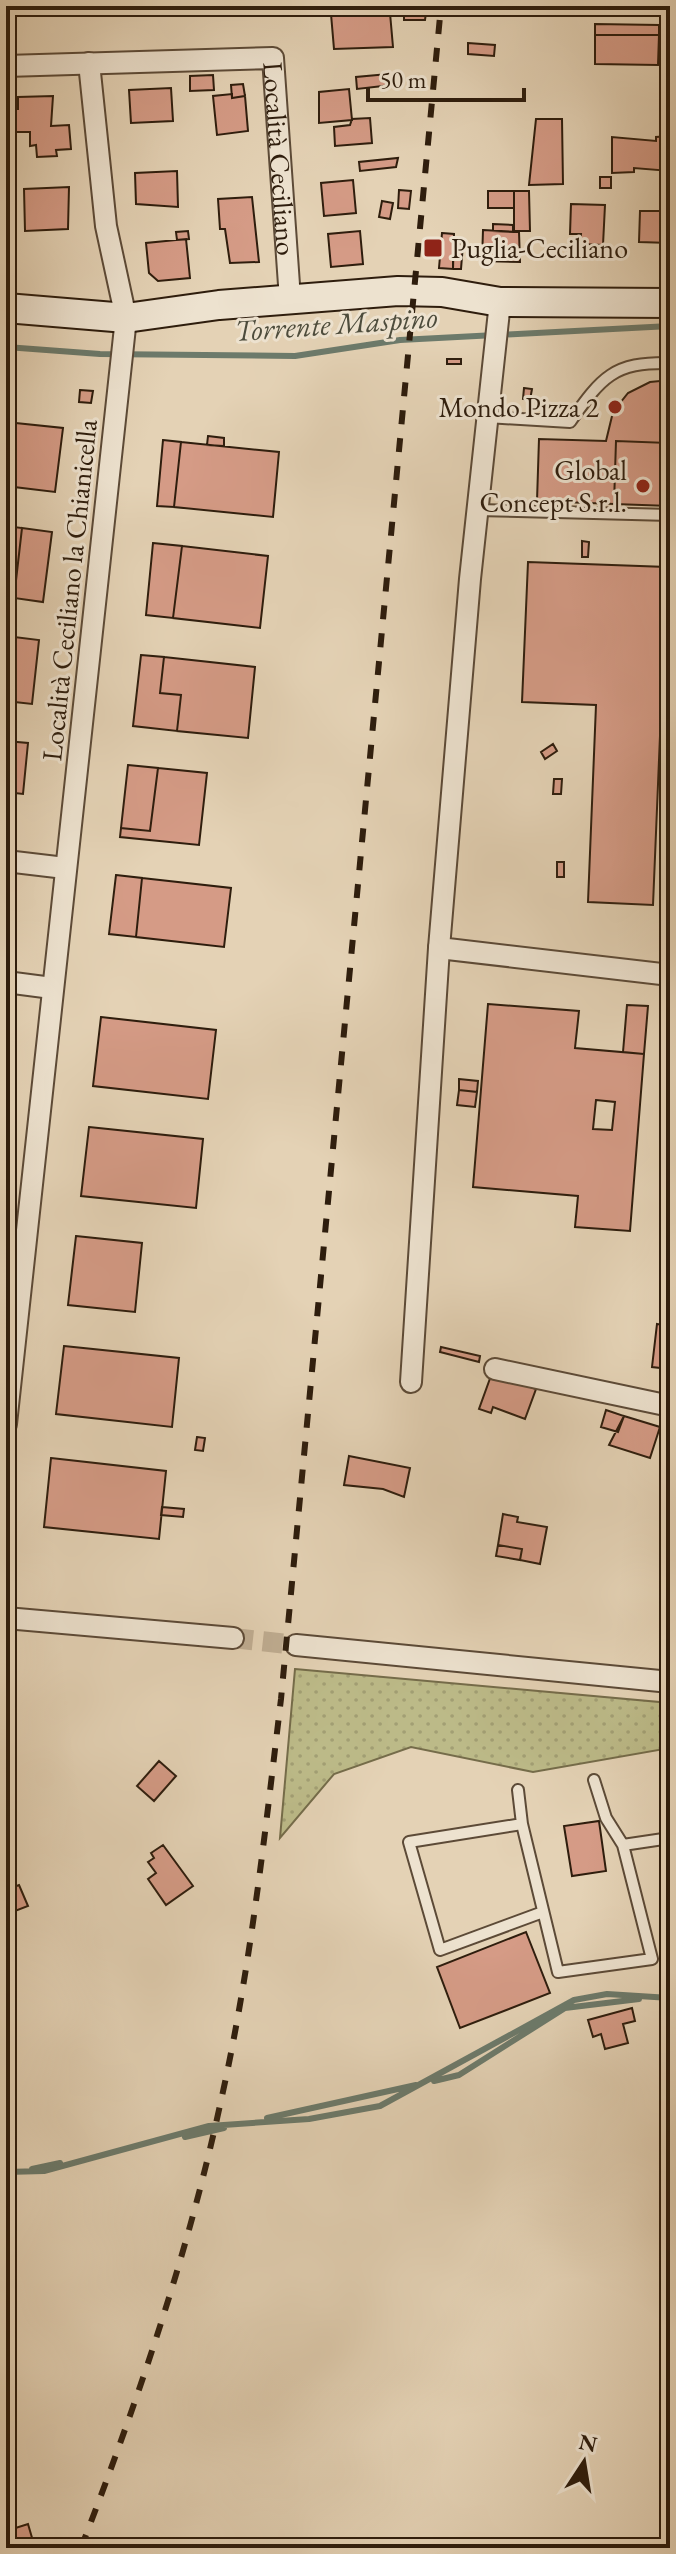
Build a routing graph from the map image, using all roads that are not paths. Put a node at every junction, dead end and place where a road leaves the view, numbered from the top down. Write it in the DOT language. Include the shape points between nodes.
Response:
graph roads {
  1 [pos="89,63"];
  2 [pos="6,66"];
  3 [pos="290,299"];
  4 [pos="500,302"];
  5 [pos="670,303"];
  6 [pos="6,308"];
  7 [pos="126,318"];
  8 [pos="670,363"];
  9 [pos="487,417"];
  10 [pos="477,510"];
  11 [pos="670,515"];
  12 [pos="6,861"];
  13 [pos="65,868"];
  14 [pos="439,948"];
  15 [pos="670,975"];
  16 [pos="6,982"];
  17 [pos="52,988"];
  18 [pos="495,1369"];
  19 [pos="411,1382"];
  20 [pos="670,1406"];
  21 [pos="6,1424"];
  22 [pos="6,1618"];
  23 [pos="233,1638"];
  24 [pos="296,1645"];
  25 [pos="670,1682"];
  26 [pos="594,1780"];
  27 [pos="518,1790"];
  28 [pos="522,1824"];
  29 [pos="670,1838"];
  30 [pos="623,1845"];
  31 [pos="543,1912"];
  1 -- 2 [label="street, Località Ceciliano"];
  1 -- 3 [label="street, Località Ceciliano" via="273,58"];
  1 -- 7 [label="street" via="106,226"];
  3 -- 4 [label="street, Località Ceciliano" via="405,291"];
  3 -- 7 [label="street, Località Ceciliano"];
  4 -- 5 [label="street, Località Ceciliano"];
  4 -- 9 [label="street"];
  6 -- 7 [label="street, Località Ceciliano"];
  7 -- 13 [label="street, Località Ceciliano la Chianicella"];
  8 -- 9 [label="lane" via="636,362 618,370 602,381 570,422"];
  9 -- 10 [label="street"];
  10 -- 11 [label="lane"];
  10 -- 14 [label="street"];
  12 -- 13 [label="street"];
  13 -- 17 [label="street, Località Ceciliano la Chianicella"];
  14 -- 15 [label="street"];
  14 -- 19 [label="street"];
  16 -- 17 [label="street"];
  17 -- 21 [label="street, Località Ceciliano la Chianicella"];
  18 -- 20 [label="street"];
  22 -- 23 [label="street"];
  24 -- 25 [label="street"];
  26 -- 30 [label="lane" via="606,1818"];
  27 -- 28 [label="lane"];
  28 -- 31 [label="lane"];
  28 -- 31 [label="lane" via="409,1842 440,1950"];
  29 -- 30 [label="lane"];
  30 -- 31 [label="lane" via="652,1959 558,1972"];
}
